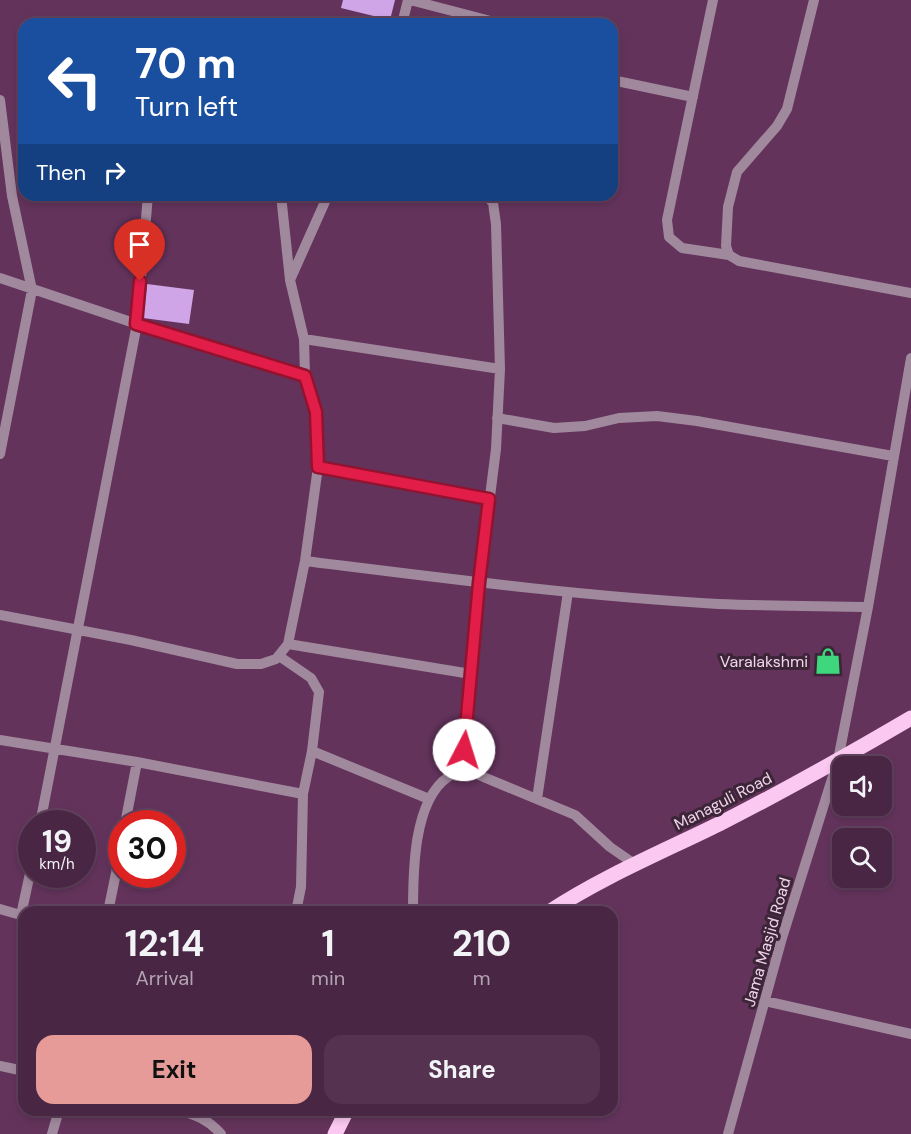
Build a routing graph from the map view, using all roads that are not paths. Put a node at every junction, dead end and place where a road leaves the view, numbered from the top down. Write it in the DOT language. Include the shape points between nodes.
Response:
graph roads {
  1 [pos="409,0"];
  2 [pos="714,0"];
  3 [pos="814,0"];
  4 [pos="404,18"];
  5 [pos="479,18"];
  6 [pos="618,81"];
  7 [pos="693,97"];
  8 [pos="0,100"];
  9 [pos="18,195"];
  10 [pos="12,196"];
  11 [pos="147,201"];
  12 [pos="282,201"];
  13 [pos="325,201"];
  14 [pos="491,201"];
  15 [pos="729,255"];
  16 [pos="0,278"];
  17 [pos="290,280"];
  18 [pos="32,290"];
  19 [pos="911,293"];
  20 [pos="136,324"];
  21 [pos="304,339"];
  22 [pos="911,358"];
  23 [pos="500,369"];
  24 [pos="305,376"];
  25 [pos="497,418"];
  26 [pos="0,454"];
  27 [pos="893,456"];
  28 [pos="318,467"];
  29 [pos="489,499"];
  30 [pos="305,561"];
  31 [pos="479,583"];
  32 [pos="568,592"];
  33 [pos="868,608"];
  34 [pos="0,615"];
  35 [pos="76,629"];
  36 [pos="288,644"];
  37 [pos="279,656"];
  38 [pos="471,674"];
  39 [pos="911,718"];
  40 [pos="0,740"];
  41 [pos="55,749"];
  42 [pos="312,751"];
  43 [pos="839,756"];
  44 [pos="845,756"];
  45 [pos="137,762"];
  46 [pos="832,763"];
  47 [pos="469,767"];
  48 [pos="832,779"];
  49 [pos="303,794"];
  50 [pos="429,799"];
  51 [pos="537,799"];
  52 [pos="43,810"];
  53 [pos="128,810"];
  54 [pos="636,865"];
  55 [pos="27,888"];
  56 [pos="113,888"];
  57 [pos="24,906"];
  58 [pos="109,906"];
  59 [pos="297,906"];
  60 [pos="413,906"];
  61 [pos="558,906"];
  62 [pos="0,909"];
  63 [pos="18,915"];
  64 [pos="765,1001"];
  65 [pos="911,1034"];
  66 [pos="0,1066"];
  67 [pos="18,1070"];
  68 [pos="57,1116"];
  69 [pos="197,1116"];
  70 [pos="344,1116"];
  71 [pos="52,1134"];
  72 [pos="221,1134"];
  73 [pos="335,1134"];
  74 [pos="728,1134"];
  1 -- 4 [label="street"];
  1 -- 5 [label="street"];
  2 -- 7 [label="street"];
  3 -- 15 [label="street" via="788,109 737,172 729,207"];
  6 -- 7 [label="street"];
  7 -- 15 [label="street" via="667,220 669,237 682,248"];
  8 -- 10 [label="street"];
  9 -- 10 [label="street"];
  10 -- 18 [label="street"];
  11 -- 20 [label="street"];
  12 -- 17 [label="street"];
  13 -- 17 [label="street"];
  14 -- 23 [label="street" via="496,224"];
  15 -- 19 [label="street" via="739,261"];
  16 -- 18 [label="street"];
  17 -- 21 [label="street"];
  18 -- 20 [label="street"];
  18 -- 26 [label="street"];
  20 -- 24 [label="street"];
  20 -- 35 [label="street"];
  21 -- 23 [label="street"];
  21 -- 24 [label="street"];
  22 -- 27 [label="street, Jama Masjid Road"];
  23 -- 25 [label="street"];
  24 -- 28 [label="street" via="316,412"];
  25 -- 27 [label="street" via="554,428 619,418 657,417"];
  25 -- 29 [label="street"];
  27 -- 33 [label="street, Jama Masjid Road"];
  28 -- 29 [label="street"];
  28 -- 30 [label="street"];
  29 -- 31 [label="street"];
  30 -- 31 [label="street"];
  30 -- 36 [label="street"];
  31 -- 32 [label="street"];
  31 -- 38 [label="street"];
  32 -- 33 [label="street" via="718,604"];
  32 -- 51 [label="street"];
  33 -- 43 [label="street, Jama Masjid Road"];
  34 -- 35 [label="street"];
  35 -- 37 [label="street" via="237,664 261,664"];
  35 -- 41 [label="street"];
  36 -- 37 [label="street"];
  36 -- 38 [label="street"];
  37 -- 42 [label="street" via="311,678 319,692"];
  38 -- 47 [label="street" via="464,750"];
  39 -- 44 [label="main road, Managuli Road"];
  40 -- 41 [label="street"];
  41 -- 45 [label="street"];
  41 -- 52 [label="street"];
  42 -- 49 [label="street"];
  42 -- 50 [label="street"];
  45 -- 49 [label="street"];
  45 -- 53 [label="street"];
  46 -- 54 [label="main road, Managuli Road"];
  47 -- 50 [label="street" via="447,778"];
  47 -- 51 [label="street" via="481,776"];
  48 -- 64 [label="street, Jama Masjid Road"];
  49 -- 59 [label="street"];
  50 -- 60 [label="street" via="420,821"];
  51 -- 54 [label="street" via="575,814"];
  54 -- 61 [label="main road, Managuli Road"];
  55 -- 57 [label="street"];
  56 -- 58 [label="street"];
  62 -- 63 [label="street"];
  64 -- 65 [label="street"];
  64 -- 74 [label="street, Jama Masjid Road"];
  66 -- 67 [label="street"];
  68 -- 71 [label="street"];
  69 -- 72 [label="street"];
  70 -- 73 [label="main road"];
}
